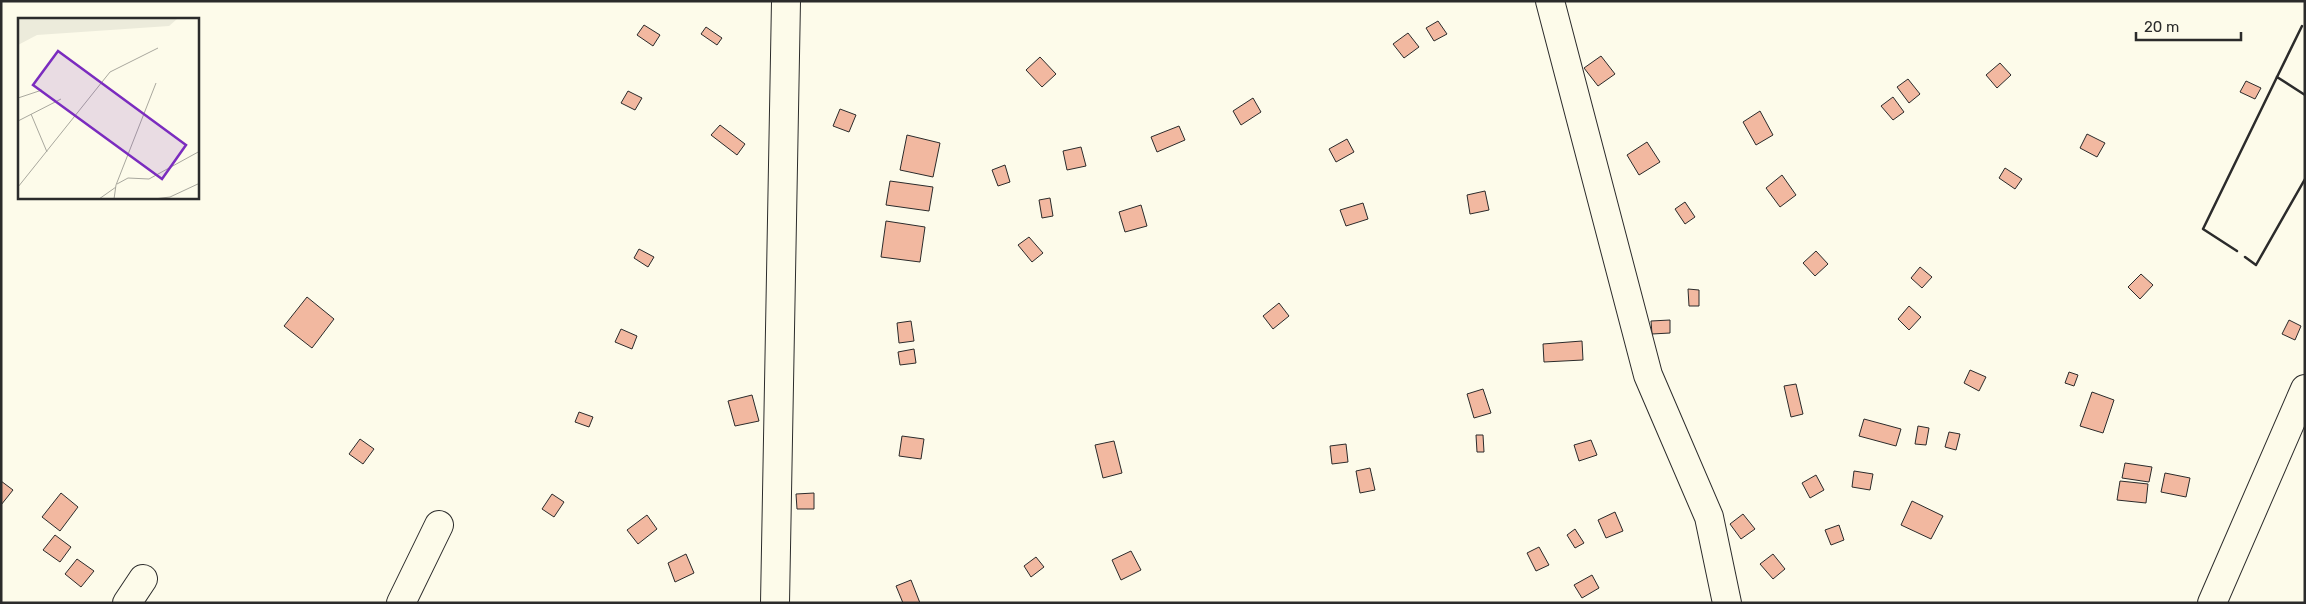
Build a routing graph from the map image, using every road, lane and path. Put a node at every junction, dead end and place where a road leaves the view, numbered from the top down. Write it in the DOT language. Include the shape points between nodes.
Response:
graph roads {
  1 [pos="786,1"];
  2 [pos="1550,1"];
  3 [pos="2305,389"];
  4 [pos="439,525"];
  5 [pos="143,579"];
  6 [pos="127,603"];
  7 [pos="401,603"];
  8 [pos="775,603"];
  9 [pos="1727,603"];
  10 [pos="2212,603"];
  1 -- 8 [label="street"];
  2 -- 9 [label="street" via="1648,375 1709,517"];
  3 -- 10 [label="street"];
  4 -- 7 [label="street"];
  5 -- 6 [label="street"];
}
